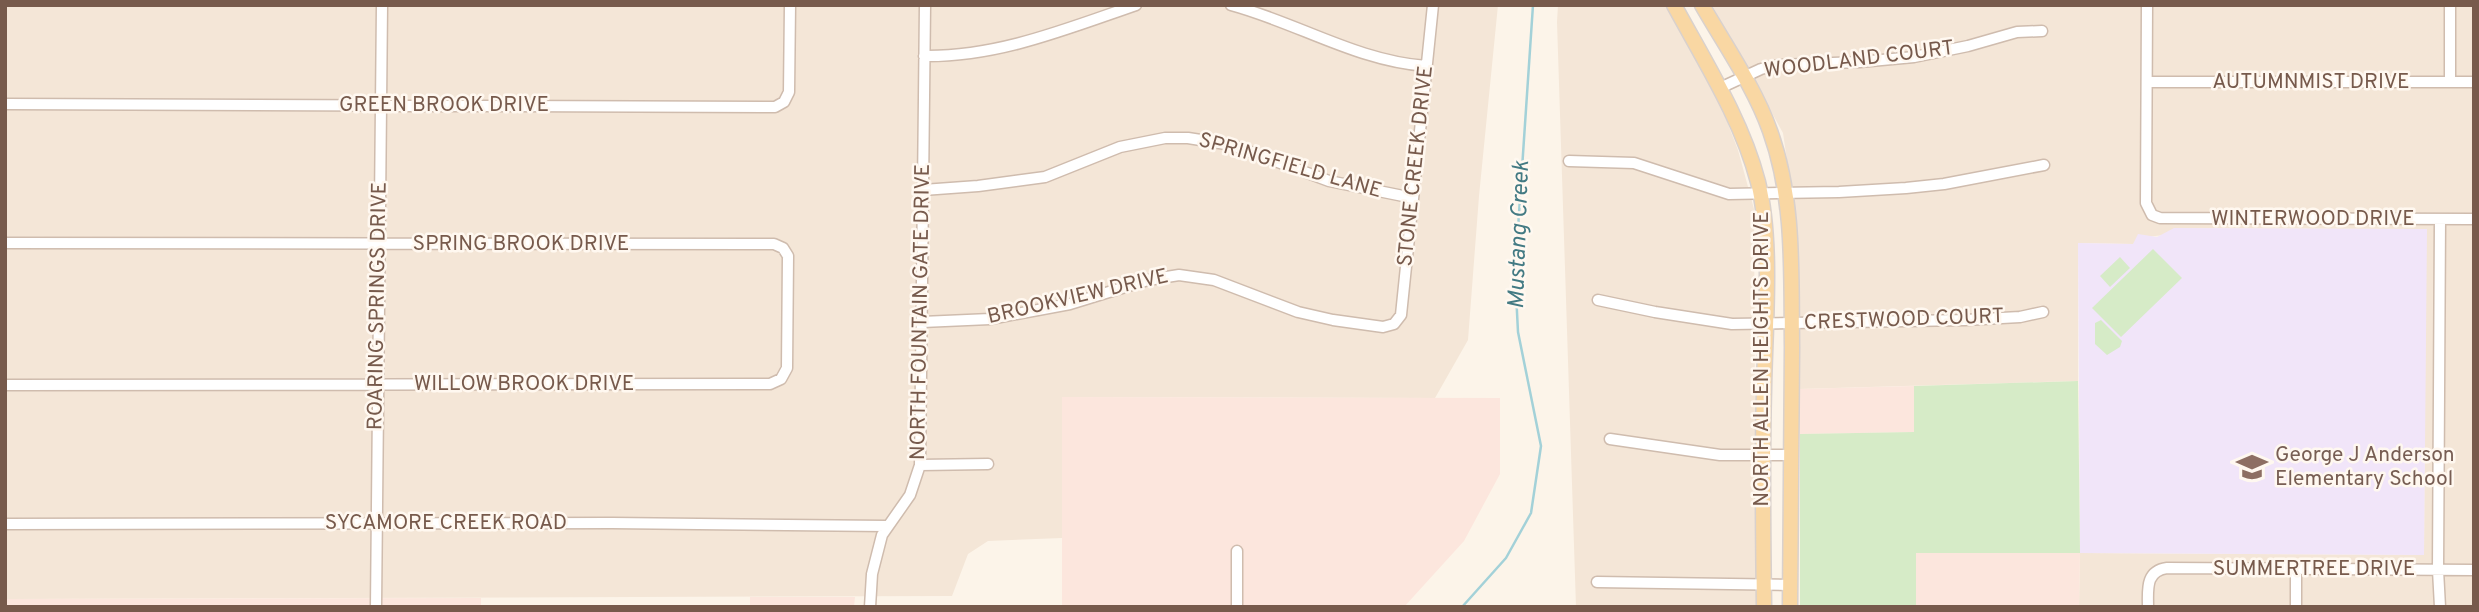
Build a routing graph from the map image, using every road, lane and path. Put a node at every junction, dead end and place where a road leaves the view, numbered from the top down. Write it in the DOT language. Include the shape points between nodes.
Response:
graph roads {
  1 [pos="382,5"];
  2 [pos="790,5"];
  3 [pos="925,5"];
  4 [pos="1136,5"];
  5 [pos="1231,5"];
  6 [pos="1433,5"];
  7 [pos="1674,5"];
  8 [pos="1702,5"];
  9 [pos="2147,5"];
  10 [pos="2450,5"];
  11 [pos="2042,30"];
  12 [pos="924,56"];
  13 [pos="1426,66"];
  14 [pos="1743,77"];
  15 [pos="2147,82"];
  16 [pos="2450,82"];
  17 [pos="2474,82"];
  18 [pos="1720,88"];
  19 [pos="5,104"];
  20 [pos="380,104"];
  21 [pos="1569,161"];
  22 [pos="2044,165"];
  23 [pos="923,190"];
  24 [pos="1786,192"];
  25 [pos="1760,193"];
  26 [pos="1413,198"];
  27 [pos="2440,219"];
  28 [pos="2474,219"];
  29 [pos="5,243"];
  30 [pos="379,243"];
  31 [pos="783,248"];
  32 [pos="1598,300"];
  33 [pos="2043,312"];
  34 [pos="922,322"];
  35 [pos="1766,323"];
  36 [pos="1792,323"];
  37 [pos="1394,324"];
  38 [pos="377,384"];
  39 [pos="5,385"];
  40 [pos="1610,439"];
  41 [pos="1792,455"];
  42 [pos="1762,456"];
  43 [pos="988,464"];
  44 [pos="920,465"];
  45 [pos="376,523"];
  46 [pos="5,524"];
  47 [pos="886,526"];
  48 [pos="1237,551"];
  49 [pos="2296,569"];
  50 [pos="2438,570"];
  51 [pos="2474,570"];
  52 [pos="1597,582"];
  53 [pos="1763,585"];
  54 [pos="1790,585"];
  55 [pos="376,607"];
  56 [pos="870,607"];
  57 [pos="1237,607"];
  58 [pos="1764,607"];
  59 [pos="1790,607"];
  60 [pos="2148,607"];
  61 [pos="2296,607"];
  62 [pos="2440,607"];
  1 -- 20 [label="street, ROARING SPRINGS DRIVE"];
  2 -- 20 [label="street, GREEN BROOK DRIVE" via="789,92 775,107"];
  3 -- 12 [label="street, NORTH FOUNTAIN GATE DRIVE"];
  4 -- 12 [label="street" via="1033,41 955,57"];
  5 -- 13 [label="street" via="1355,51"];
  6 -- 13 [label="street, STONE CREEK DRIVE"];
  7 -- 18 [label="main road, NORTH ALLEN HEIGHTS DRIVE"];
  8 -- 14 [label="main road, NORTH ALLEN HEIGHTS DRIVE"];
  9 -- 15 [label="street"];
  10 -- 16 [label="street"];
  11 -- 14 [label="street, WOODLAND COURT" via="1914,57 1778,65"];
  12 -- 23 [label="street, NORTH FOUNTAIN GATE DRIVE"];
  13 -- 26 [label="street, STONE CREEK DRIVE"];
  14 -- 18 [label="street, WOODLAND COURT"];
  14 -- 24 [label="main road, NORTH ALLEN HEIGHTS DRIVE" via="1770,130"];
  15 -- 16 [label="street, AUTUMNMIST DRIVE"];
  15 -- 27 [label="street, WINTERWOOD DRIVE" via="2146,203 2154,216"];
  16 -- 17 [label="street, AUTUMNMIST DRIVE"];
  18 -- 25 [label="main road, NORTH ALLEN HEIGHTS DRIVE" via="1751,159"];
  19 -- 20 [label="street, GREEN BROOK DRIVE"];
  20 -- 30 [label="street, ROARING SPRINGS DRIVE"];
  21 -- 25 [label="street" via="1634,163 1729,194"];
  22 -- 24 [label="street" via="1944,184"];
  23 -- 26 [label="street, SPRINGFIELD LANE" via="1045,177 1131,144 1188,138 1232,145 1329,181"];
  23 -- 34 [label="street, NORTH FOUNTAIN GATE DRIVE"];
  24 -- 25 [label="street"];
  24 -- 36 [label="main road, NORTH ALLEN HEIGHTS DRIVE"];
  25 -- 35 [label="main road, NORTH ALLEN HEIGHTS DRIVE"];
  26 -- 37 [label="street, STONE CREEK DRIVE" via="1401,315"];
  27 -- 28 [label="street, WINTERWOOD DRIVE"];
  27 -- 50 [label="street"];
  29 -- 30 [label="street, SPRING BROOK DRIVE"];
  30 -- 31 [label="street, SPRING BROOK DRIVE" via="775,244"];
  30 -- 38 [label="street, ROARING SPRINGS DRIVE"];
  31 -- 38 [label="street, WILLOW BROOK DRIVE" via="788,256 787,368 776,382"];
  32 -- 35 [label="street, CRESTWOOD COURT" via="1718,323"];
  33 -- 36 [label="street, CRESTWOOD COURT" via="1965,320"];
  34 -- 37 [label="street, BROOKVIEW DRIVE" via="990,319 1070,304 1179,275 1214,280 1310,314 1383,327"];
  34 -- 44 [label="street, NORTH FOUNTAIN GATE DRIVE"];
  35 -- 36 [label="street, CRESTWOOD COURT"];
  35 -- 42 [label="main road, NORTH ALLEN HEIGHTS DRIVE"];
  36 -- 41 [label="main road, NORTH ALLEN HEIGHTS DRIVE"];
  38 -- 39 [label="street, WILLOW BROOK DRIVE"];
  38 -- 45 [label="street, ROARING SPRINGS DRIVE"];
  40 -- 42 [label="street" via="1692,452"];
  41 -- 42 [label="street"];
  41 -- 54 [label="main road, NORTH ALLEN HEIGHTS DRIVE"];
  42 -- 53 [label="main road, NORTH ALLEN HEIGHTS DRIVE"];
  43 -- 44 [label="street"];
  44 -- 47 [label="street, NORTH FOUNTAIN GATE DRIVE" via="910,495"];
  45 -- 46 [label="street, SYCAMORE CREEK ROAD"];
  45 -- 47 [label="street, SYCAMORE CREEK ROAD"];
  45 -- 55 [label="street, ROARING SPRINGS DRIVE"];
  47 -- 56 [label="street, NORTH FOUNTAIN GATE DRIVE" via="872,575"];
  48 -- 57 [label="street"];
  49 -- 50 [label="street, SUMMERTREE DRIVE"];
  49 -- 60 [label="street, SUMMERTREE DRIVE" via="2155,571 2149,581"];
  49 -- 61 [label="street"];
  50 -- 51 [label="street, SUMMERTREE DRIVE"];
  50 -- 62 [label="street"];
  52 -- 53 [label="street"];
  53 -- 54 [label="street"];
  53 -- 58 [label="main road, NORTH ALLEN HEIGHTS DRIVE"];
  54 -- 59 [label="main road, NORTH ALLEN HEIGHTS DRIVE"];
}
